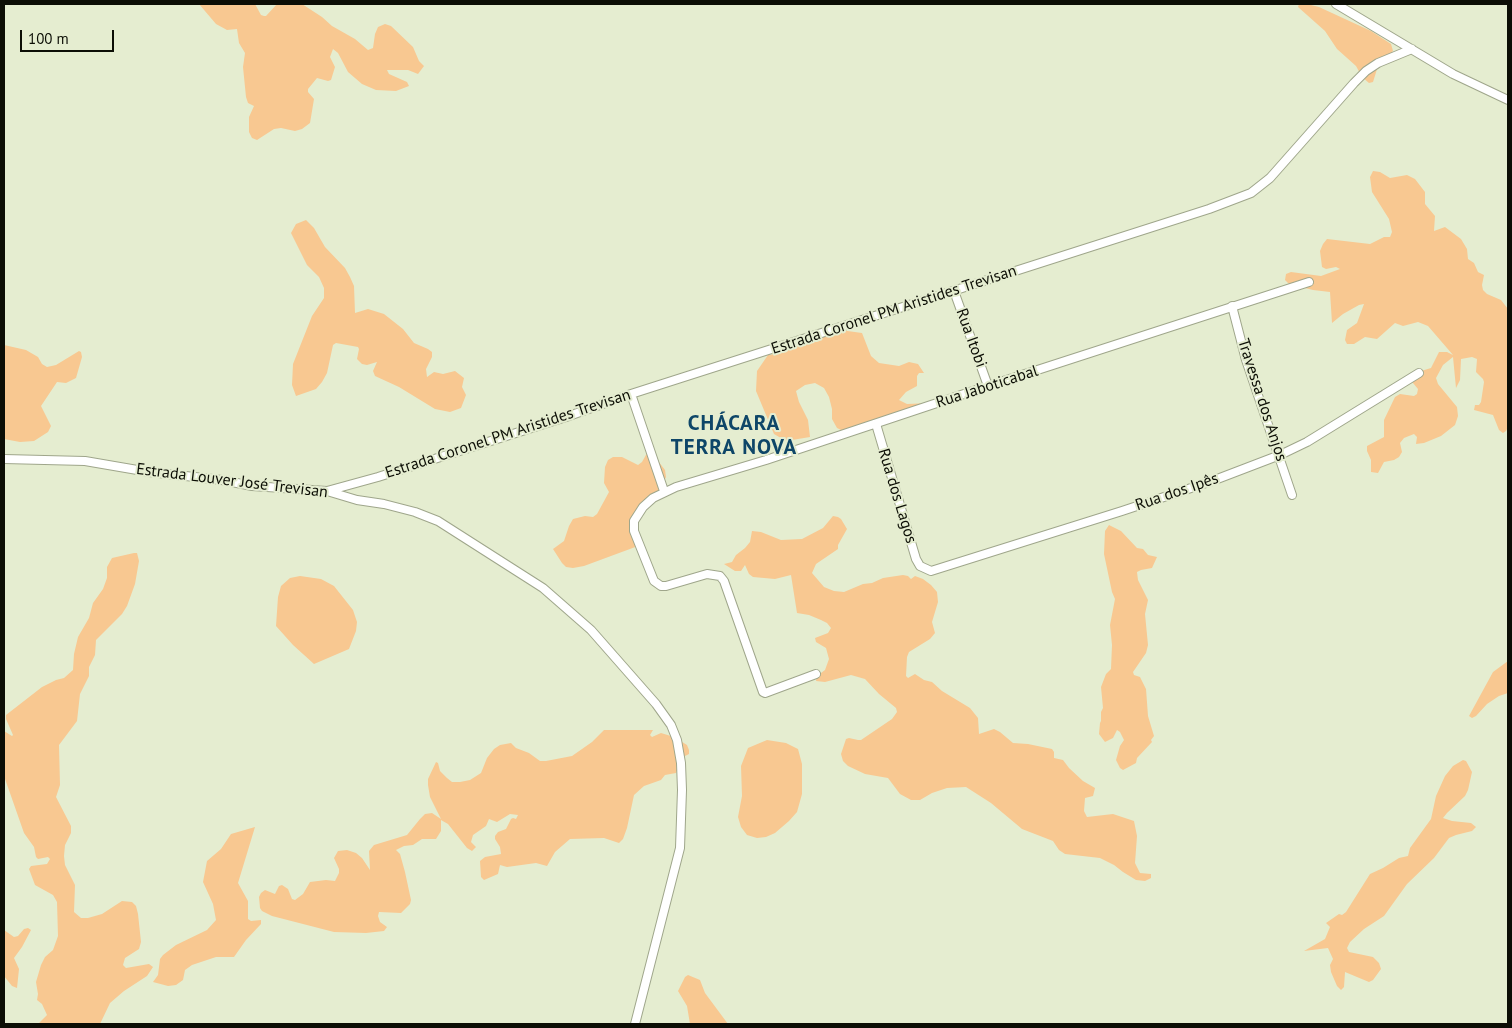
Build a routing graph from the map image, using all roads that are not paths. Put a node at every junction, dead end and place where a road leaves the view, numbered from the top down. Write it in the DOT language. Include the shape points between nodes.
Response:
graph roads {
  1 [pos="1336,4"];
  2 [pos="1412,49"];
  3 [pos="1508,100"];
  4 [pos="1309,282"];
  5 [pos="954,291"];
  6 [pos="1232,306"];
  7 [pos="1419,374"];
  8 [pos="988,386"];
  9 [pos="631,394"];
  10 [pos="876,424"];
  11 [pos="1280,455"];
  12 [pos="4,459"];
  13 [pos="327,491"];
  14 [pos="664,491"];
  15 [pos="1292,495"];
  16 [pos="920,566"];
  17 [pos="816,674"];
  18 [pos="635,1024"];
  1 -- 2 [label="street"];
  2 -- 3 [label="street" via="1453,74"];
  2 -- 5 [label="street, Estrada Coronel PM Aristides Trevisan" via="1366,71 1270,178 1251,193"];
  4 -- 6 [label="street, Rua Jaboticabal"];
  5 -- 8 [label="street, Rua Itobi"];
  5 -- 9 [label="street, Estrada Coronel PM Aristides Trevisan"];
  6 -- 8 [label="street, Rua Jaboticabal"];
  6 -- 11 [label="street, Travessa dos Anjos" via="1270,434"];
  7 -- 11 [label="street, Rua dos Ipês"];
  8 -- 10 [label="street, Rua Jaboticabal"];
  9 -- 13 [label="street, Estrada Coronel PM Aristides Trevisan"];
  9 -- 14 [label="street"];
  10 -- 14 [label="street, Rua Jaboticabal"];
  10 -- 16 [label="street, Rua dos Lagos"];
  11 -- 15 [label="street, Travessa dos Anjos"];
  11 -- 16 [label="street, Rua dos Ipês" via="1212,481 942,569 931,571"];
  12 -- 13 [label="street, Estrada Louver José Trevisan" via="85,461 252,486"];
  13 -- 18 [label="street, Estrada Louver José Trevisan" via="415,512 438,521 543,588 591,630 671,725 681,763 680,848"];
  14 -- 17 [label="street" via="643,507 634,521 634,530 654,581 666,586 707,574 720,576 761,690 765,693"];
}
